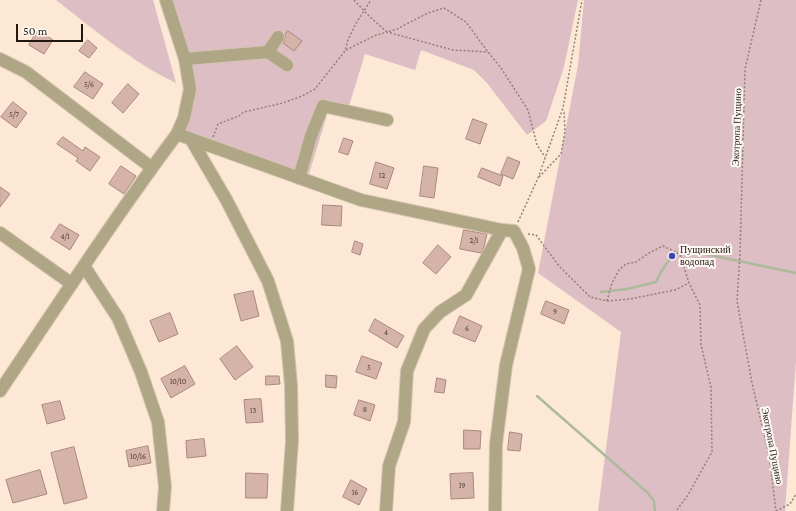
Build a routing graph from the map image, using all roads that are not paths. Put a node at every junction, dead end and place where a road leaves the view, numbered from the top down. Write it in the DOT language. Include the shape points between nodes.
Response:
graph roads {
  1 [pos="166,0"];
  2 [pos="278,38"];
  3 [pos="268,52"];
  4 [pos="0,59"];
  5 [pos="185,59"];
  6 [pos="287,65"];
  7 [pos="387,120"];
  8 [pos="176,134"];
  9 [pos="192,141"];
  10 [pos="152,168"];
  11 [pos="299,178"];
  12 [pos="508,230"];
  13 [pos="0,233"];
  14 [pos="84,266"];
  15 [pos="72,284"];
  16 [pos="0,391"];
  17 [pos="163,511"];
  18 [pos="287,511"];
  19 [pos="386,511"];
  20 [pos="495,511"];
  1 -- 5 [label="street"];
  2 -- 3 [label="street"];
  3 -- 5 [label="street"];
  3 -- 6 [label="street"];
  4 -- 10 [label="street" via="26,72"];
  5 -- 8 [label="street" via="190,89 184,118"];
  7 -- 11 [label="street" via="324,106 311,136"];
  8 -- 9 [label="street"];
  8 -- 10 [label="street"];
  9 -- 11 [label="street"];
  9 -- 18 [label="street" via="227,201 268,281 287,341 292,441"];
  10 -- 14 [label="street"];
  11 -- 12 [label="street" via="361,200"];
  12 -- 19 [label="street" via="466,295 440,312 424,329 407,371 404,422 389,466"];
  12 -- 20 [label="street" via="523,248 529,270 506,365 496,444"];
  13 -- 15 [label="street"];
  14 -- 15 [label="street"];
  14 -- 17 [label="street" via="118,318 141,372 158,422 165,487"];
  15 -- 16 [label="street"];
}
